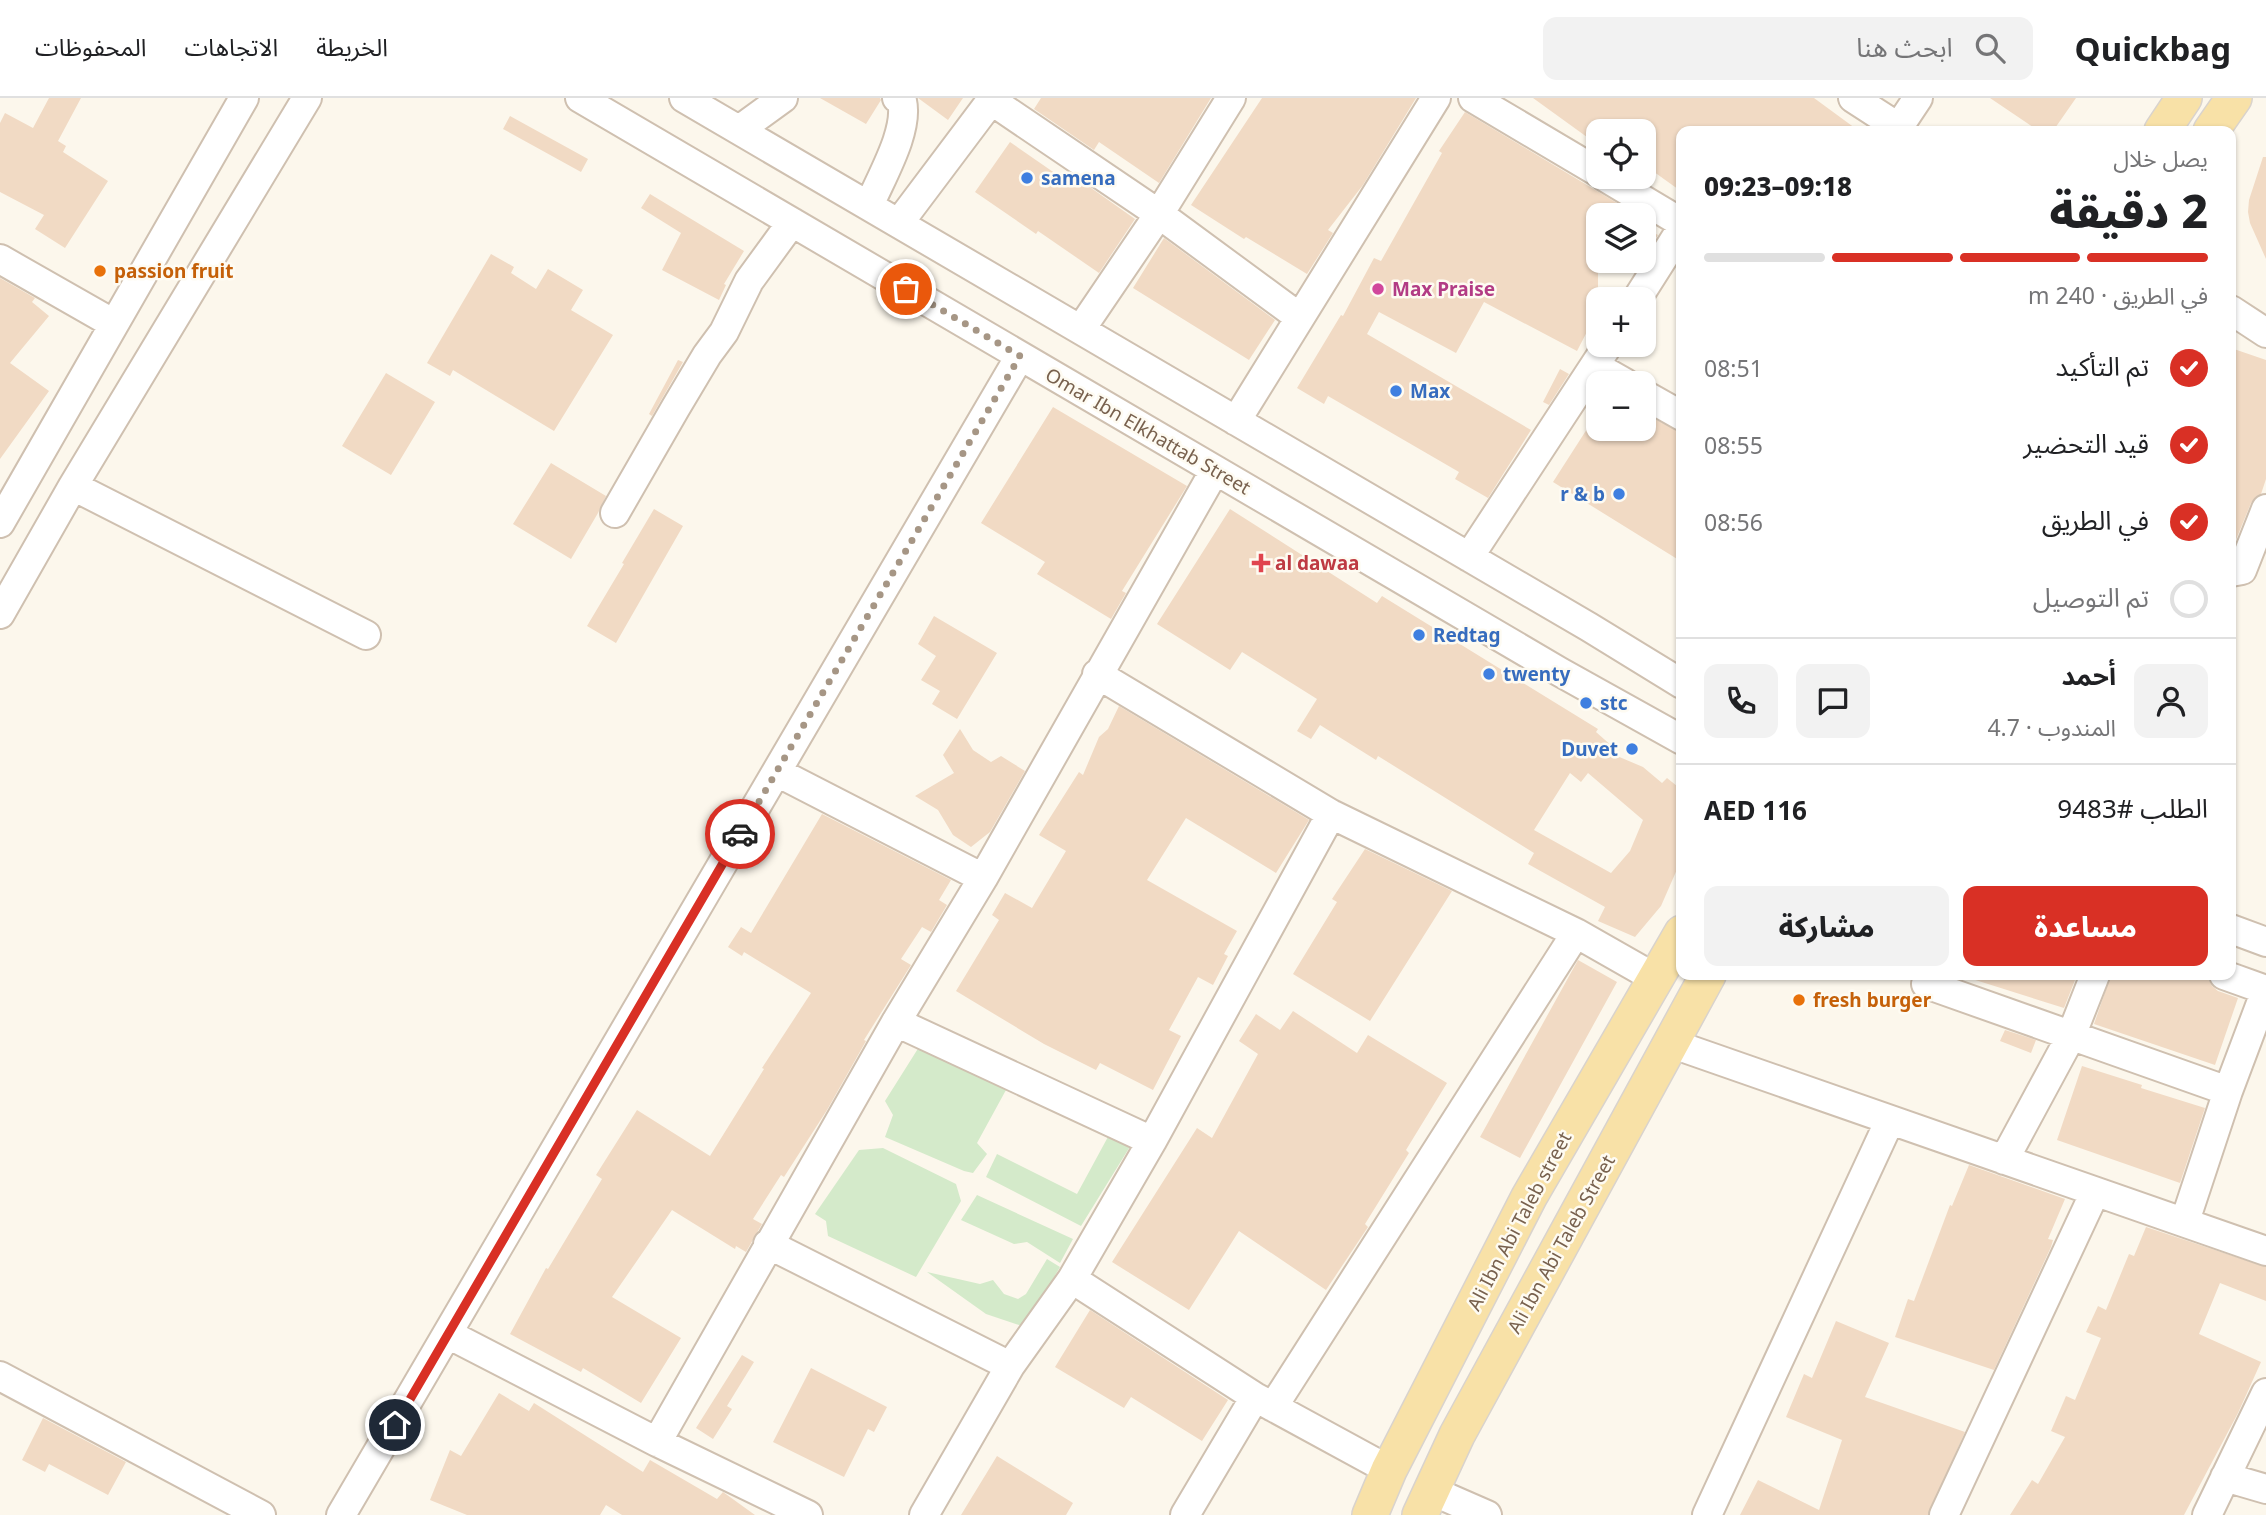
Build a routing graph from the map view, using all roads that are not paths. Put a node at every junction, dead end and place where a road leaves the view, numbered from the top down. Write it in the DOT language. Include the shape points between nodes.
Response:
graph roads {
  1 [pos="244,98"];
  2 [pos="307,98"];
  3 [pos="580,98"];
  4 [pos="684,98"];
  5 [pos="783,98"];
  6 [pos="897,98"];
  7 [pos="1231,98"];
  8 [pos="1436,98"];
  9 [pos="1473,98"];
  10 [pos="1853,98"];
  11 [pos="1917,98"];
  12 [pos="2184,98"];
  13 [pos="2234,98"];
  14 [pos="993,99"];
  15 [pos="717,106"];
  16 [pos="1893,126"];
  17 [pos="1901,126"];
  18 [pos="2165,126"];
  19 [pos="2214,126"];
  20 [pos="739,130"];
  21 [pos="1586,166"];
  22 [pos="1625,189"];
  23 [pos="869,206"];
  24 [pos="1159,214"];
  25 [pos="1676,219"];
  26 [pos="792,222"];
  27 [pos="899,223"];
  28 [pos="1676,237"];
  29 [pos="0,259"];
  30 [pos="1645,287"];
  31 [pos="2236,313"];
  32 [pos="1299,317"];
  33 [pos="114,324"];
  34 [pos="1080,329"];
  35 [pos="2266,333"];
  36 [pos="1020,356"];
  37 [pos="1601,357"];
  38 [pos="1604,357"];
  39 [pos="1615,371"];
  40 [pos="1656,401"];
  41 [pos="1676,413"];
  42 [pos="1236,421"];
  43 [pos="1215,470"];
  44 [pos="73,486"];
  45 [pos="2266,509"];
  46 [pos="615,513"];
  47 [pos="0,523"];
  48 [pos="1469,557"];
  49 [pos="2236,571"];
  50 [pos="0,614"];
  51 [pos="366,635"];
  52 [pos="1097,674"];
  53 [pos="1676,680"];
  54 [pos="1676,737"];
  55 [pos="777,772"];
  56 [pos="1331,814"];
  57 [pos="983,878"];
  58 [pos="2236,931"];
  59 [pos="1576,933"];
  60 [pos="2266,942"];
  61 [pos="1676,943"];
  62 [pos="1655,978"];
  63 [pos="2236,979"];
  64 [pos="1704,980"];
  65 [pos="2093,980"];
  66 [pos="1926,984"];
  67 [pos="2266,990"];
  68 [pos="896,1022"];
  69 [pos="2071,1037"];
  70 [pos="1670,1043"];
  71 [pos="2228,1091"];
  72 [pos="1890,1120"];
  73 [pos="1152,1141"];
  74 [pos="2004,1160"];
  75 [pos="2095,1192"];
  76 [pos="2185,1221"];
  77 [pos="768,1244"];
  78 [pos="2266,1251"];
  79 [pos="1072,1279"];
  80 [pos="448,1334"];
  81 [pos="1010,1366"];
  82 [pos="0,1376"];
  83 [pos="2266,1393"];
  84 [pos="1264,1402"];
  85 [pos="657,1442"];
  86 [pos="1389,1469"];
  87 [pos="2225,1477"];
  88 [pos="2266,1489"];
  89 [pos="1426,1503"];
  90 [pos="261,1515"];
  91 [pos="341,1515"];
  92 [pos="808,1515"];
  93 [pos="924,1515"];
  94 [pos="1185,1515"];
  95 [pos="1370,1515"];
  96 [pos="1488,1515"];
  97 [pos="1707,1515"];
  98 [pos="1944,1515"];
  99 [pos="2207,1515"];
  1 -- 33 [label="street"];
  2 -- 44 [label="street"];
  3 -- 26 [label="street, Omar Ibn Elkhattab Street"];
  4 -- 15 [label="street"];
  5 -- 20 [label="street"];
  6 -- 23 [label="street" via="904,113 901,129"];
  7 -- 24 [label="street"];
  8 -- 32 [label="street"];
  9 -- 21 [label="street"];
  10 -- 16 [label="street"];
  11 -- 17 [label="street"];
  12 -- 18 [label="main road"];
  13 -- 19 [label="main road"];
  14 -- 24 [label="street"];
  14 -- 27 [label="street"];
  15 -- 20 [label="street"];
  20 -- 23 [label="street"];
  22 -- 25 [label="street"];
  23 -- 27 [label="street"];
  24 -- 32 [label="street"];
  24 -- 34 [label="street"];
  26 -- 36 [label="street, Omar Ibn Elkhattab Street"];
  26 -- 46 [label="street" via="749,281 724,332"];
  27 -- 34 [label="street"];
  28 -- 30 [label="street"];
  29 -- 33 [label="street"];
  31 -- 35 [label="street"];
  32 -- 42 [label="street"];
  33 -- 47 [label="street"];
  34 -- 42 [label="street"];
  36 -- 43 [label="street, Omar Ibn Elkhattab Street"];
  36 -- 55 [label="street"];
  37 -- 48 [label="street"];
  38 -- 39 [label="street"];
  40 -- 41 [label="street"];
  42 -- 48 [label="street"];
  43 -- 52 [label="street"];
  43 -- 54 [label="street, Omar Ibn Elkhattab Street"];
  44 -- 50 [label="street"];
  44 -- 51 [label="street"];
  45 -- 49 [label="street" via="2242,570"];
  48 -- 53 [label="street"];
  52 -- 56 [label="street"];
  52 -- 57 [label="street"];
  55 -- 57 [label="street"];
  55 -- 80 [label="street"];
  56 -- 59 [label="street"];
  56 -- 73 [label="street"];
  57 -- 68 [label="street"];
  58 -- 60 [label="street"];
  59 -- 62 [label="street"];
  59 -- 84 [label="street"];
  61 -- 62 [label="main road, Ali Ibn Abi Taleb street"];
  62 -- 86 [label="main road, Ali Ibn Abi Taleb street" via="1530,1197"];
  63 -- 67 [label="street"];
  64 -- 70 [label="main road, Ali Ibn Abi Taleb Street"];
  65 -- 69 [label="street"];
  66 -- 69 [label="street"];
  67 -- 71 [label="street"];
  68 -- 73 [label="street"];
  68 -- 77 [label="street"];
  69 -- 71 [label="street"];
  69 -- 74 [label="street"];
  70 -- 72 [label="street"];
  70 -- 89 [label="main road, Ali Ibn Abi Taleb Street" via="1457,1435"];
  71 -- 76 [label="street"];
  72 -- 74 [label="street"];
  72 -- 97 [label="street"];
  73 -- 79 [label="street"];
  74 -- 75 [label="street"];
  75 -- 76 [label="street"];
  75 -- 98 [label="street"];
  76 -- 78 [label="street"];
  77 -- 81 [label="street"];
  77 -- 85 [label="street"];
  79 -- 81 [label="street"];
  79 -- 84 [label="street"];
  80 -- 85 [label="street"];
  80 -- 91 [label="street"];
  81 -- 93 [label="street"];
  82 -- 90 [label="street"];
  83 -- 87 [label="street"];
  84 -- 86 [label="street"];
  84 -- 94 [label="street"];
  85 -- 92 [label="street"];
  86 -- 95 [label="main road, Ali Ibn Abi Taleb street"];
  87 -- 88 [label="street"];
  87 -- 99 [label="street"];
  89 -- 96 [label="street"];
}
